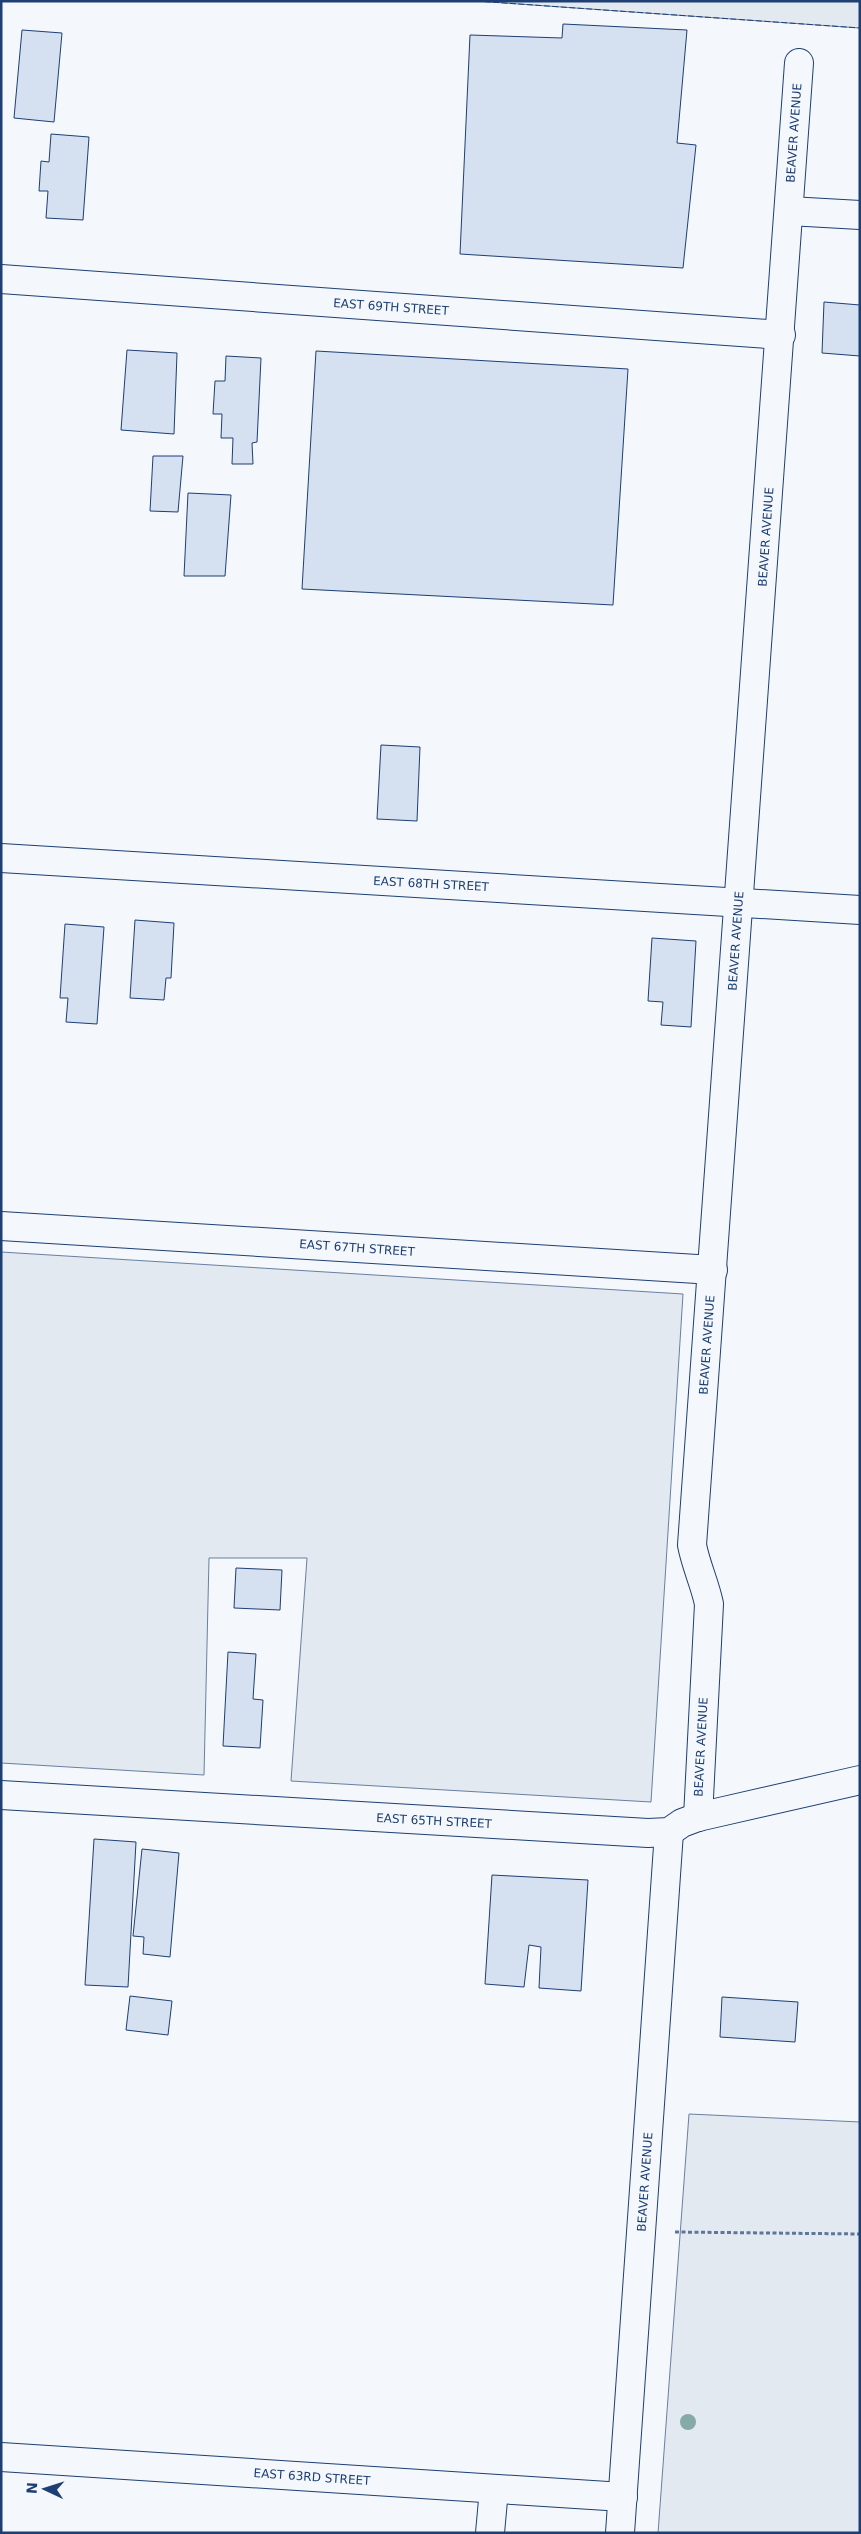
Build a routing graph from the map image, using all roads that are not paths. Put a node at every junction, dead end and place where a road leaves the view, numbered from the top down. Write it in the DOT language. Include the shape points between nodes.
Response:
graph roads {
  1 [pos="799,63"];
  2 [pos="789,211"];
  3 [pos="860,215"];
  4 [pos="1,279"];
  5 [pos="781,335"];
  6 [pos="1,858"];
  7 [pos="739,902"];
  8 [pos="860,910"];
  9 [pos="1,1226"];
  10 [pos="713,1270"];
  11 [pos="860,1780"];
  12 [pos="1,1794"];
  13 [pos="698,1817"];
  14 [pos="669,1832"];
  15 [pos="1,2457"];
  16 [pos="494,2489"];
  17 [pos="622,2497"];
  18 [pos="490,2533"];
  19 [pos="620,2533"];
  1 -- 2 [label="street, BEAVER AVENUE"];
  2 -- 3 [label="street"];
  2 -- 5 [label="street, BEAVER AVENUE"];
  4 -- 5 [label="street, EAST 69TH STREET"];
  5 -- 7 [label="street, BEAVER AVENUE"];
  6 -- 7 [label="street, EAST 68TH STREET"];
  7 -- 8 [label="street, EAST 68TH STREET"];
  7 -- 10 [label="street, BEAVER AVENUE"];
  9 -- 10 [label="street, EAST 67TH STREET"];
  10 -- 13 [label="street, BEAVER AVENUE" via="692,1545 709,1604"];
  11 -- 13 [label="street, EAST 65TH STREET"];
  12 -- 14 [label="street, EAST 65TH STREET" via="635,1833"];
  13 -- 14 [label="street, EAST 65TH STREET"];
  14 -- 17 [label="street, BEAVER AVENUE"];
  15 -- 16 [label="street, EAST 63RD STREET"];
  16 -- 17 [label="street, EAST 63RD STREET"];
  16 -- 18 [label="street"];
  17 -- 19 [label="street, BEAVER AVENUE"];
}
